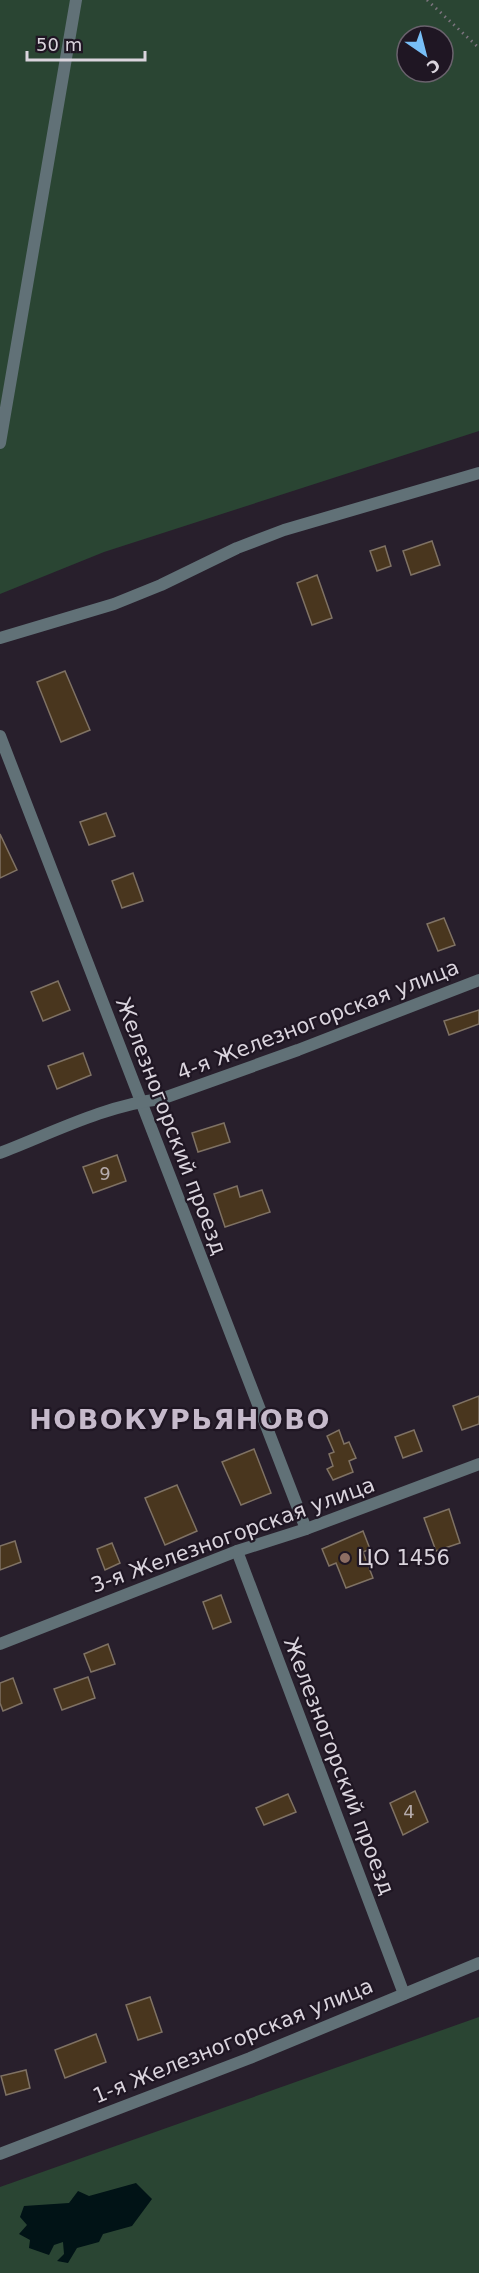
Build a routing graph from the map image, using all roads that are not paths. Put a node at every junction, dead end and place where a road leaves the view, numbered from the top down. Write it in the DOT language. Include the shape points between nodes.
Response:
graph roads {
  1 [pos="76,0"];
  2 [pos="0,443"];
  3 [pos="479,473"];
  4 [pos="0,638"];
  5 [pos="0,736"];
  6 [pos="479,980"];
  7 [pos="141,1101"];
  8 [pos="0,1153"];
  9 [pos="479,1464"];
  10 [pos="306,1529"];
  11 [pos="237,1551"];
  12 [pos="0,1644"];
  13 [pos="479,1963"];
  14 [pos="404,1994"];
  15 [pos="0,2154"];
  1 -- 2 [label="street"];
  3 -- 4 [label="street" via="284,530 114,604"];
  5 -- 7 [label="street, Железногорский проезд"];
  6 -- 7 [label="street, 4-я Железногорская улица" via="298,1050 161,1099"];
  7 -- 8 [label="street, 4-я Железногорская улица"];
  7 -- 10 [label="street, Железногорский проезд"];
  9 -- 10 [label="street, 3-я Железногорская улица"];
  10 -- 11 [label="street, 3-я Железногорская улица"];
  11 -- 12 [label="street, 3-я Железногорская улица"];
  11 -- 14 [label="street, Железногорский проезд"];
  13 -- 14 [label="street, 1-я Железногорская улица"];
  14 -- 15 [label="street, 1-я Железногорская улица"];
}
